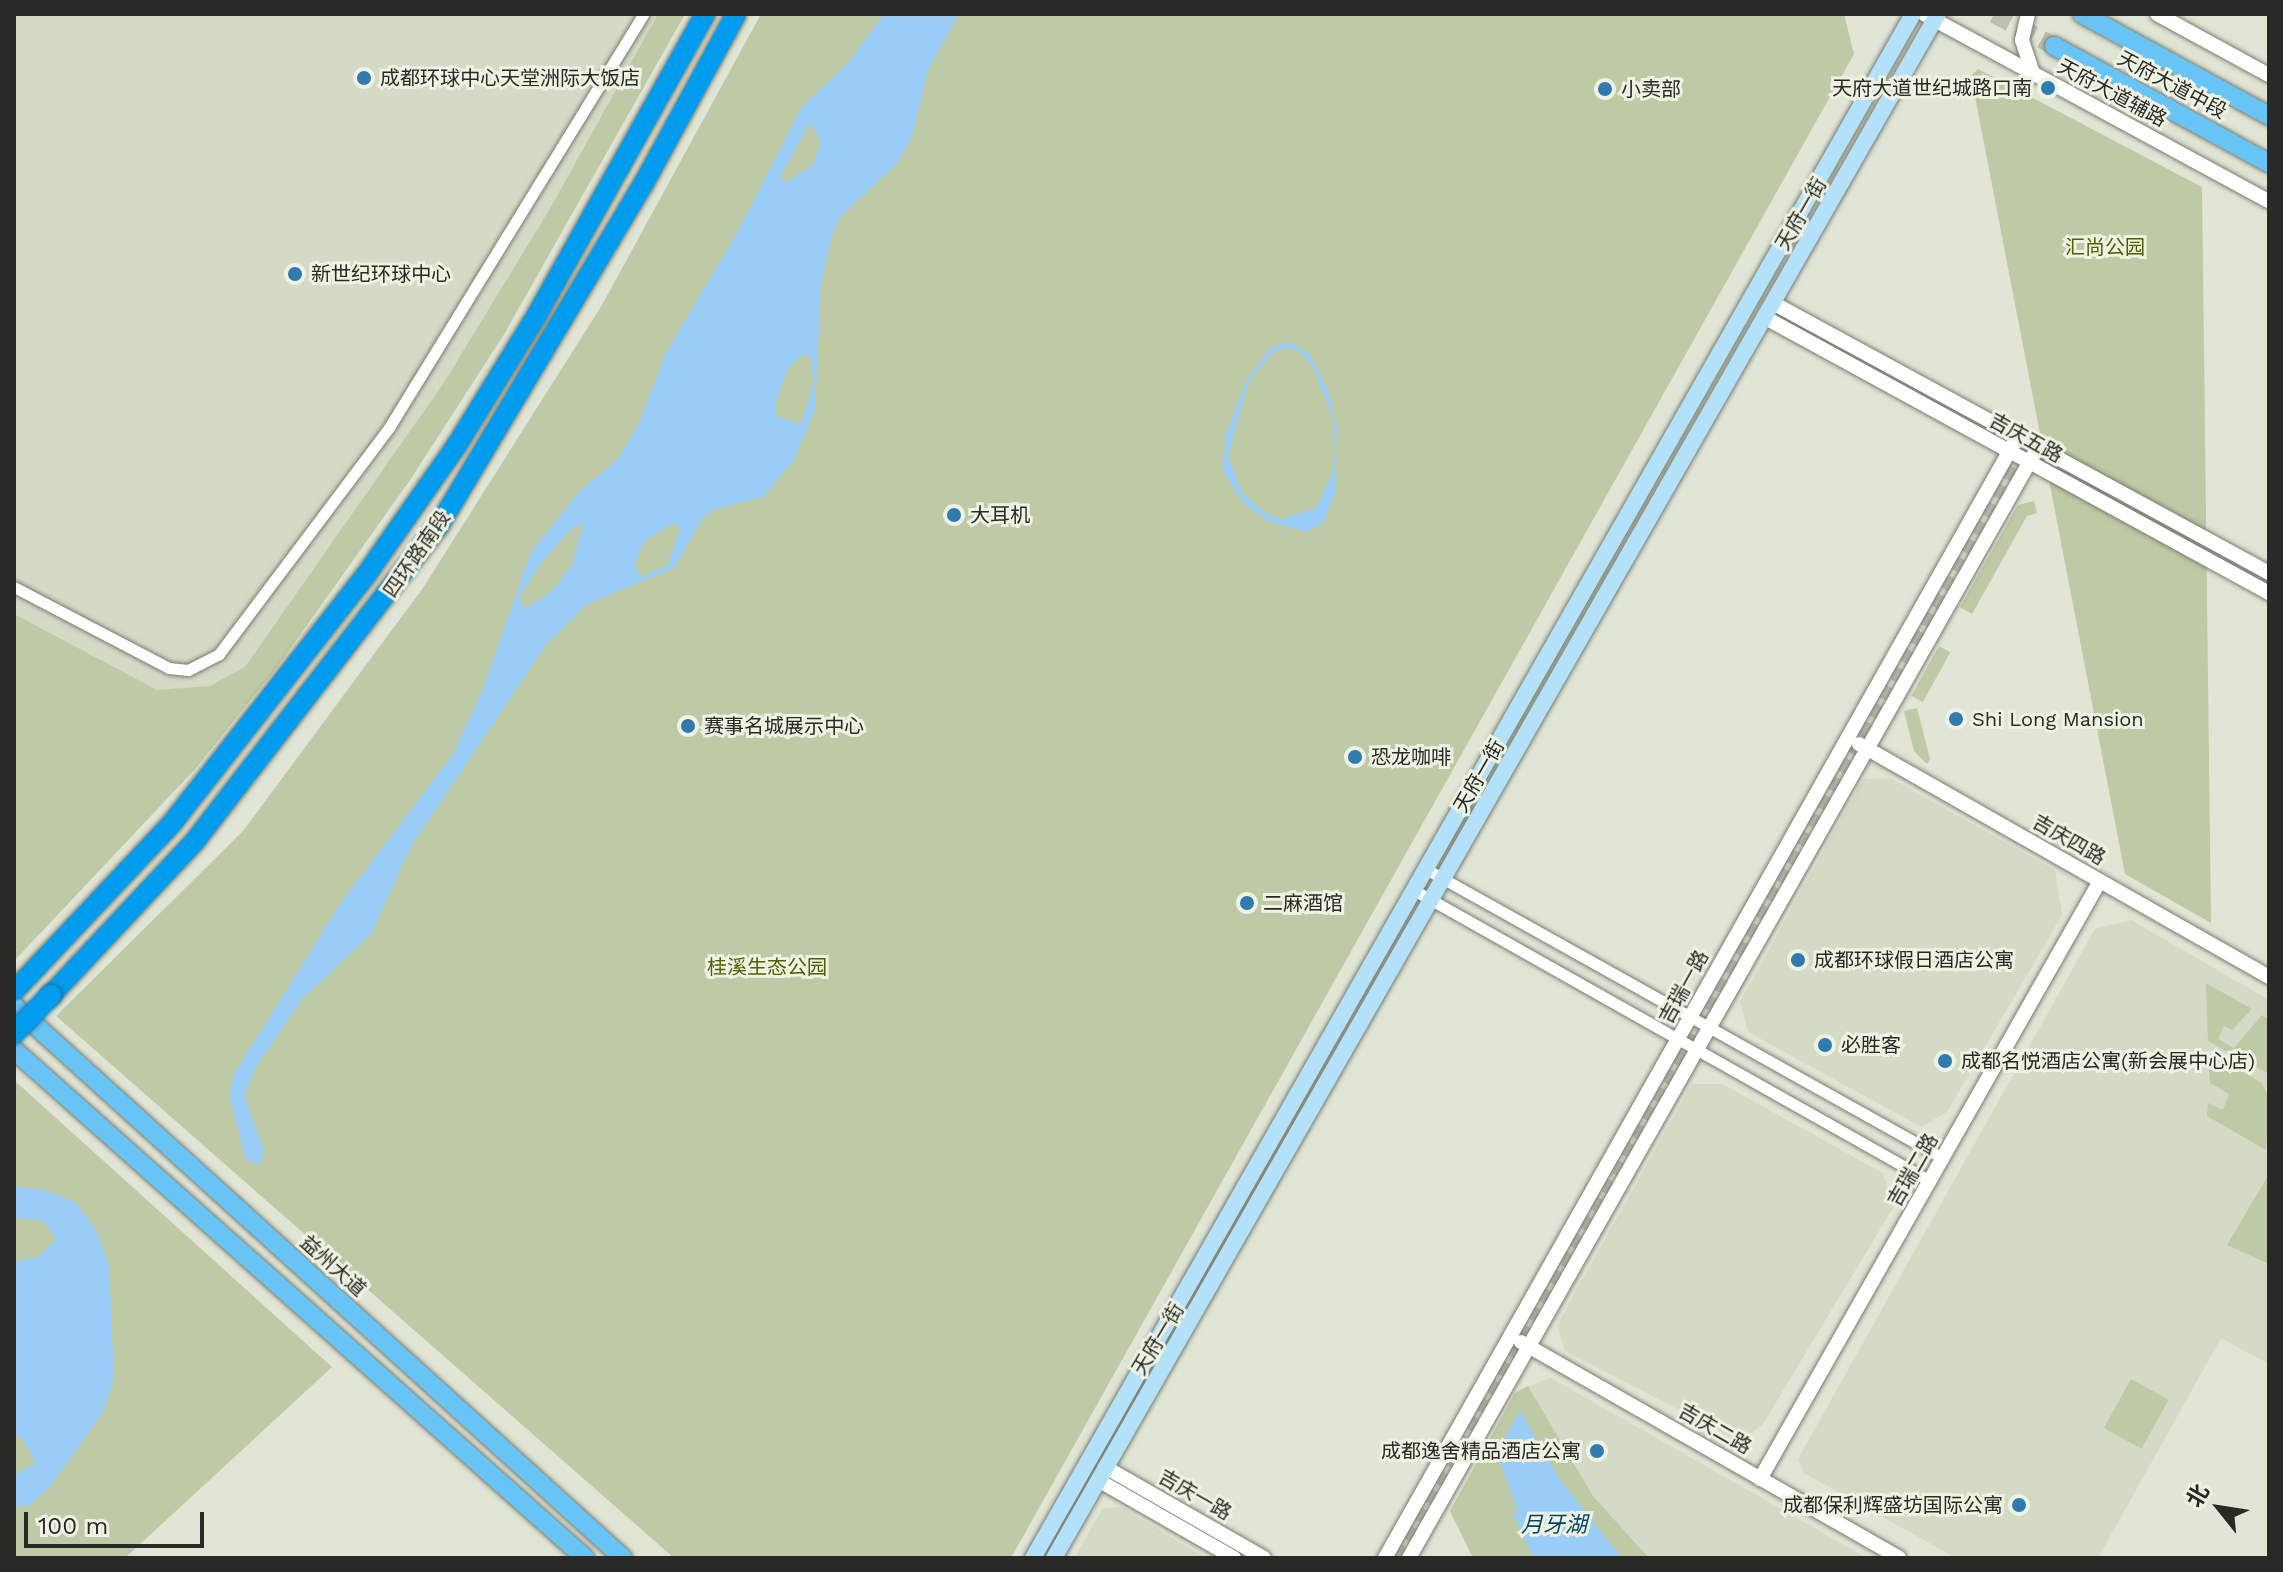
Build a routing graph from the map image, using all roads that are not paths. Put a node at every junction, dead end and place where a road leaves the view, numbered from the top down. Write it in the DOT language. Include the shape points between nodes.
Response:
graph roads {
  1 [pos="643,14"];
  2 [pos="705,14"];
  3 [pos="736,14"];
  4 [pos="1913,14"];
  5 [pos="2028,14"];
  6 [pos="2082,14"];
  7 [pos="2157,14"];
  8 [pos="1932,16"];
  9 [pos="2054,46"];
  10 [pos="2033,73"];
  11 [pos="2269,75"];
  12 [pos="2269,116"];
  13 [pos="2269,163"];
  14 [pos="2269,201"];
  15 [pos="1768,310"];
  16 [pos="2018,436"];
  17 [pos="2038,447"];
  18 [pos="2009,451"];
  19 [pos="2029,462"];
  20 [pos="2269,573"];
  21 [pos="14,587"];
  22 [pos="2269,593"];
  23 [pos="1849,738"];
  24 [pos="1867,748"];
  25 [pos="1424,868"];
  26 [pos="1442,879"];
  27 [pos="2100,881"];
  28 [pos="1412,889"];
  29 [pos="1431,900"];
  30 [pos="2269,977"];
  31 [pos="14,991"];
  32 [pos="14,1006"];
  33 [pos="1690,1018"];
  34 [pos="1709,1028"];
  35 [pos="14,1033"];
  36 [pos="1679,1038"];
  37 [pos="1697,1049"];
  38 [pos="14,1050"];
  39 [pos="1943,1158"];
  40 [pos="1930,1181"];
  41 [pos="1510,1336"];
  42 [pos="1529,1346"];
  43 [pos="1102,1474"];
  44 [pos="1760,1479"];
  45 [pos="585,1558"];
  46 [pos="623,1558"];
  47 [pos="1033,1558"];
  48 [pos="1054,1558"];
  49 [pos="1234,1558"];
  50 [pos="1264,1558"];
  51 [pos="1385,1558"];
  52 [pos="1409,1558"];
  53 [pos="1899,1558"];
  1 -- 21 [label="street" via="390,426 219,654 188,670 169,668"];
  2 -- 31 [label="highway, 四环路南段" via="537,315 457,445 366,575 173,822"];
  3 -- 35 [label="highway, 四环路南段, bridge" via="637,196 438,527 195,841"];
  4 -- 25 [label="main road, 天府一街"];
  5 -- 10 [label="street" via="2022,40"];
  6 -- 12 [label="main road, 天府大道中段"];
  7 -- 11 [label="street"];
  8 -- 10 [label="street, 天府大道辅路"];
  8 -- 15 [label="main road, 天府一街"];
  9 -- 13 [label="main road, 天府大道中段"];
  10 -- 14 [label="street, 天府大道辅路"];
  15 -- 16 [label="street, 吉庆五路"];
  15 -- 18 [label="street, 吉庆五路"];
  15 -- 26 [label="main road, 天府一街"];
  16 -- 17 [label="street, 吉庆五路"];
  16 -- 18 [label="street, 吉瑞一路"];
  17 -- 19 [label="street, 吉瑞一路"];
  17 -- 20 [label="street, 吉庆五路"];
  18 -- 19 [label="street, 吉庆五路"];
  18 -- 23 [label="street, 吉瑞一路"];
  19 -- 22 [label="street, 吉庆五路"];
  19 -- 24 [label="street, 吉瑞一路"];
  23 -- 24 [label="street, 吉庆四路"];
  23 -- 33 [label="street, 吉瑞一路"];
  24 -- 27 [label="street, 吉庆四路"];
  24 -- 34 [label="street, 吉瑞一路"];
  25 -- 26 [label="street"];
  25 -- 28 [label="main road, 天府一街"];
  26 -- 29 [label="main road, 天府一街"];
  26 -- 33 [label="street"];
  27 -- 30 [label="street, 吉庆四路"];
  27 -- 39 [label="street, 吉瑞二路"];
  28 -- 29 [label="street"];
  28 -- 47 [label="main road, 天府一街"];
  29 -- 36 [label="street"];
  29 -- 43 [label="main road, 天府一街"];
  32 -- 46 [label="main road, 益州大道"];
  33 -- 34 [label="street"];
  33 -- 36 [label="street, 吉瑞一路"];
  34 -- 37 [label="street, 吉瑞一路"];
  34 -- 39 [label="street"];
  36 -- 37 [label="street"];
  36 -- 41 [label="street, 吉瑞一路"];
  37 -- 40 [label="street"];
  37 -- 42 [label="street, 吉瑞一路"];
  38 -- 45 [label="main road"];
  39 -- 40 [label="street, 吉瑞二路"];
  40 -- 44 [label="street, 吉瑞二路"];
  41 -- 42 [label="street, 吉庆二路"];
  41 -- 51 [label="street, 吉瑞一路"];
  42 -- 44 [label="street, 吉庆二路"];
  42 -- 52 [label="street, 吉瑞一路"];
  43 -- 48 [label="main road, 天府一街"];
  43 -- 49 [label="street, 吉庆一路"];
  43 -- 50 [label="street, 吉庆一路"];
  44 -- 53 [label="street, 吉庆二路"];
}
